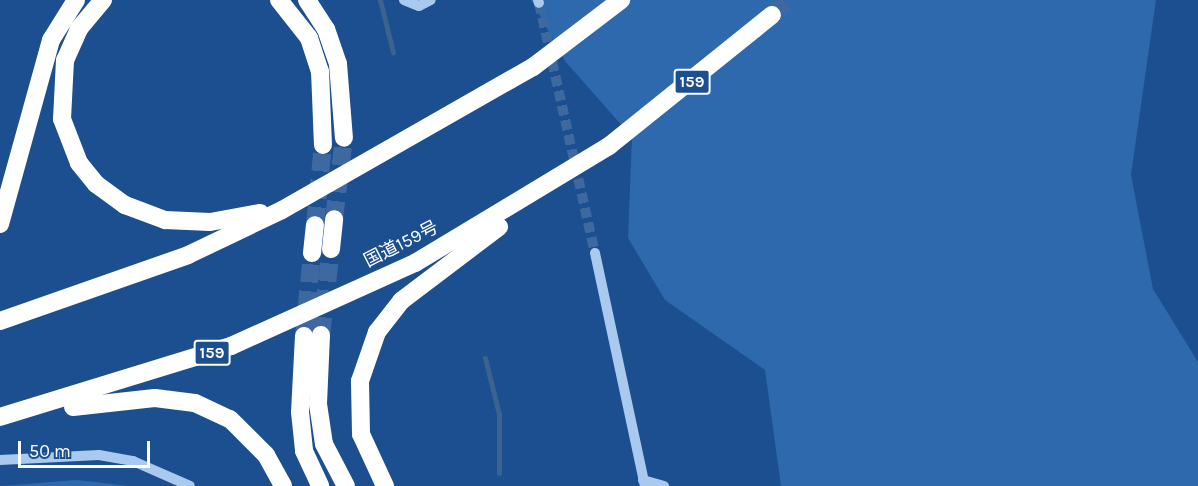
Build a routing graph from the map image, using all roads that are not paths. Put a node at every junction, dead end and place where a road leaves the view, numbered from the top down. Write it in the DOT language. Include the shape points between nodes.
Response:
graph roads {
  1 [pos="76,0"];
  2 [pos="103,0"];
  3 [pos="279,0"];
  4 [pos="306,0"];
  5 [pos="404,0"];
  6 [pos="431,0"];
  7 [pos="621,0"];
  8 [pos="772,15"];
  9 [pos="344,138"];
  10 [pos="323,145"];
  11 [pos="609,146"];
  12 [pos="282,210"];
  13 [pos="334,219"];
  14 [pos="0,224"];
  15 [pos="315,225"];
  16 [pos="331,249"];
  17 [pos="312,253"];
  18 [pos="595,253"];
  19 [pos="0,321"];
  20 [pos="0,417"];
  21 [pos="0,460"];
  22 [pos="644,483"];
  23 [pos="190,486"];
  24 [pos="283,486"];
  25 [pos="320,486"];
  26 [pos="346,486"];
  27 [pos="385,486"];
  28 [pos="664,486"];
  1 -- 14 [label="highway" via="51,40"];
  2 -- 12 [label="highway" via="79,29 61,88 69,142 96,184 125,205 165,220 210,222"];
  3 -- 10 [label="highway" via="309,38 320,71"];
  4 -- 9 [label="highway" via="326,29 338,64"];
  5 -- 6 [label="street" via="419,6"];
  7 -- 12 [label="highway" via="533,67"];
  8 -- 11 [label="highway, 国道159号 / 159"];
  11 -- 20 [label="highway, 国道159号 / 159" via="415,263 231,346"];
  11 -- 27 [label="highway" via="401,301 377,332 360,381 361,434"];
  12 -- 19 [label="highway" via="188,255"];
  13 -- 16 [label="highway"];
  15 -- 17 [label="highway"];
  18 -- 22 [label="street"];
  20 -- 24 [label="highway" via="155,398 195,403 230,419 266,454"];
  21 -- 23 [label="street" via="99,455 133,460"];
  22 -- 28 [label="street"];
  25 -- 26 [label="highway" via="304,451 301,422 312,335 324,444"];
}
